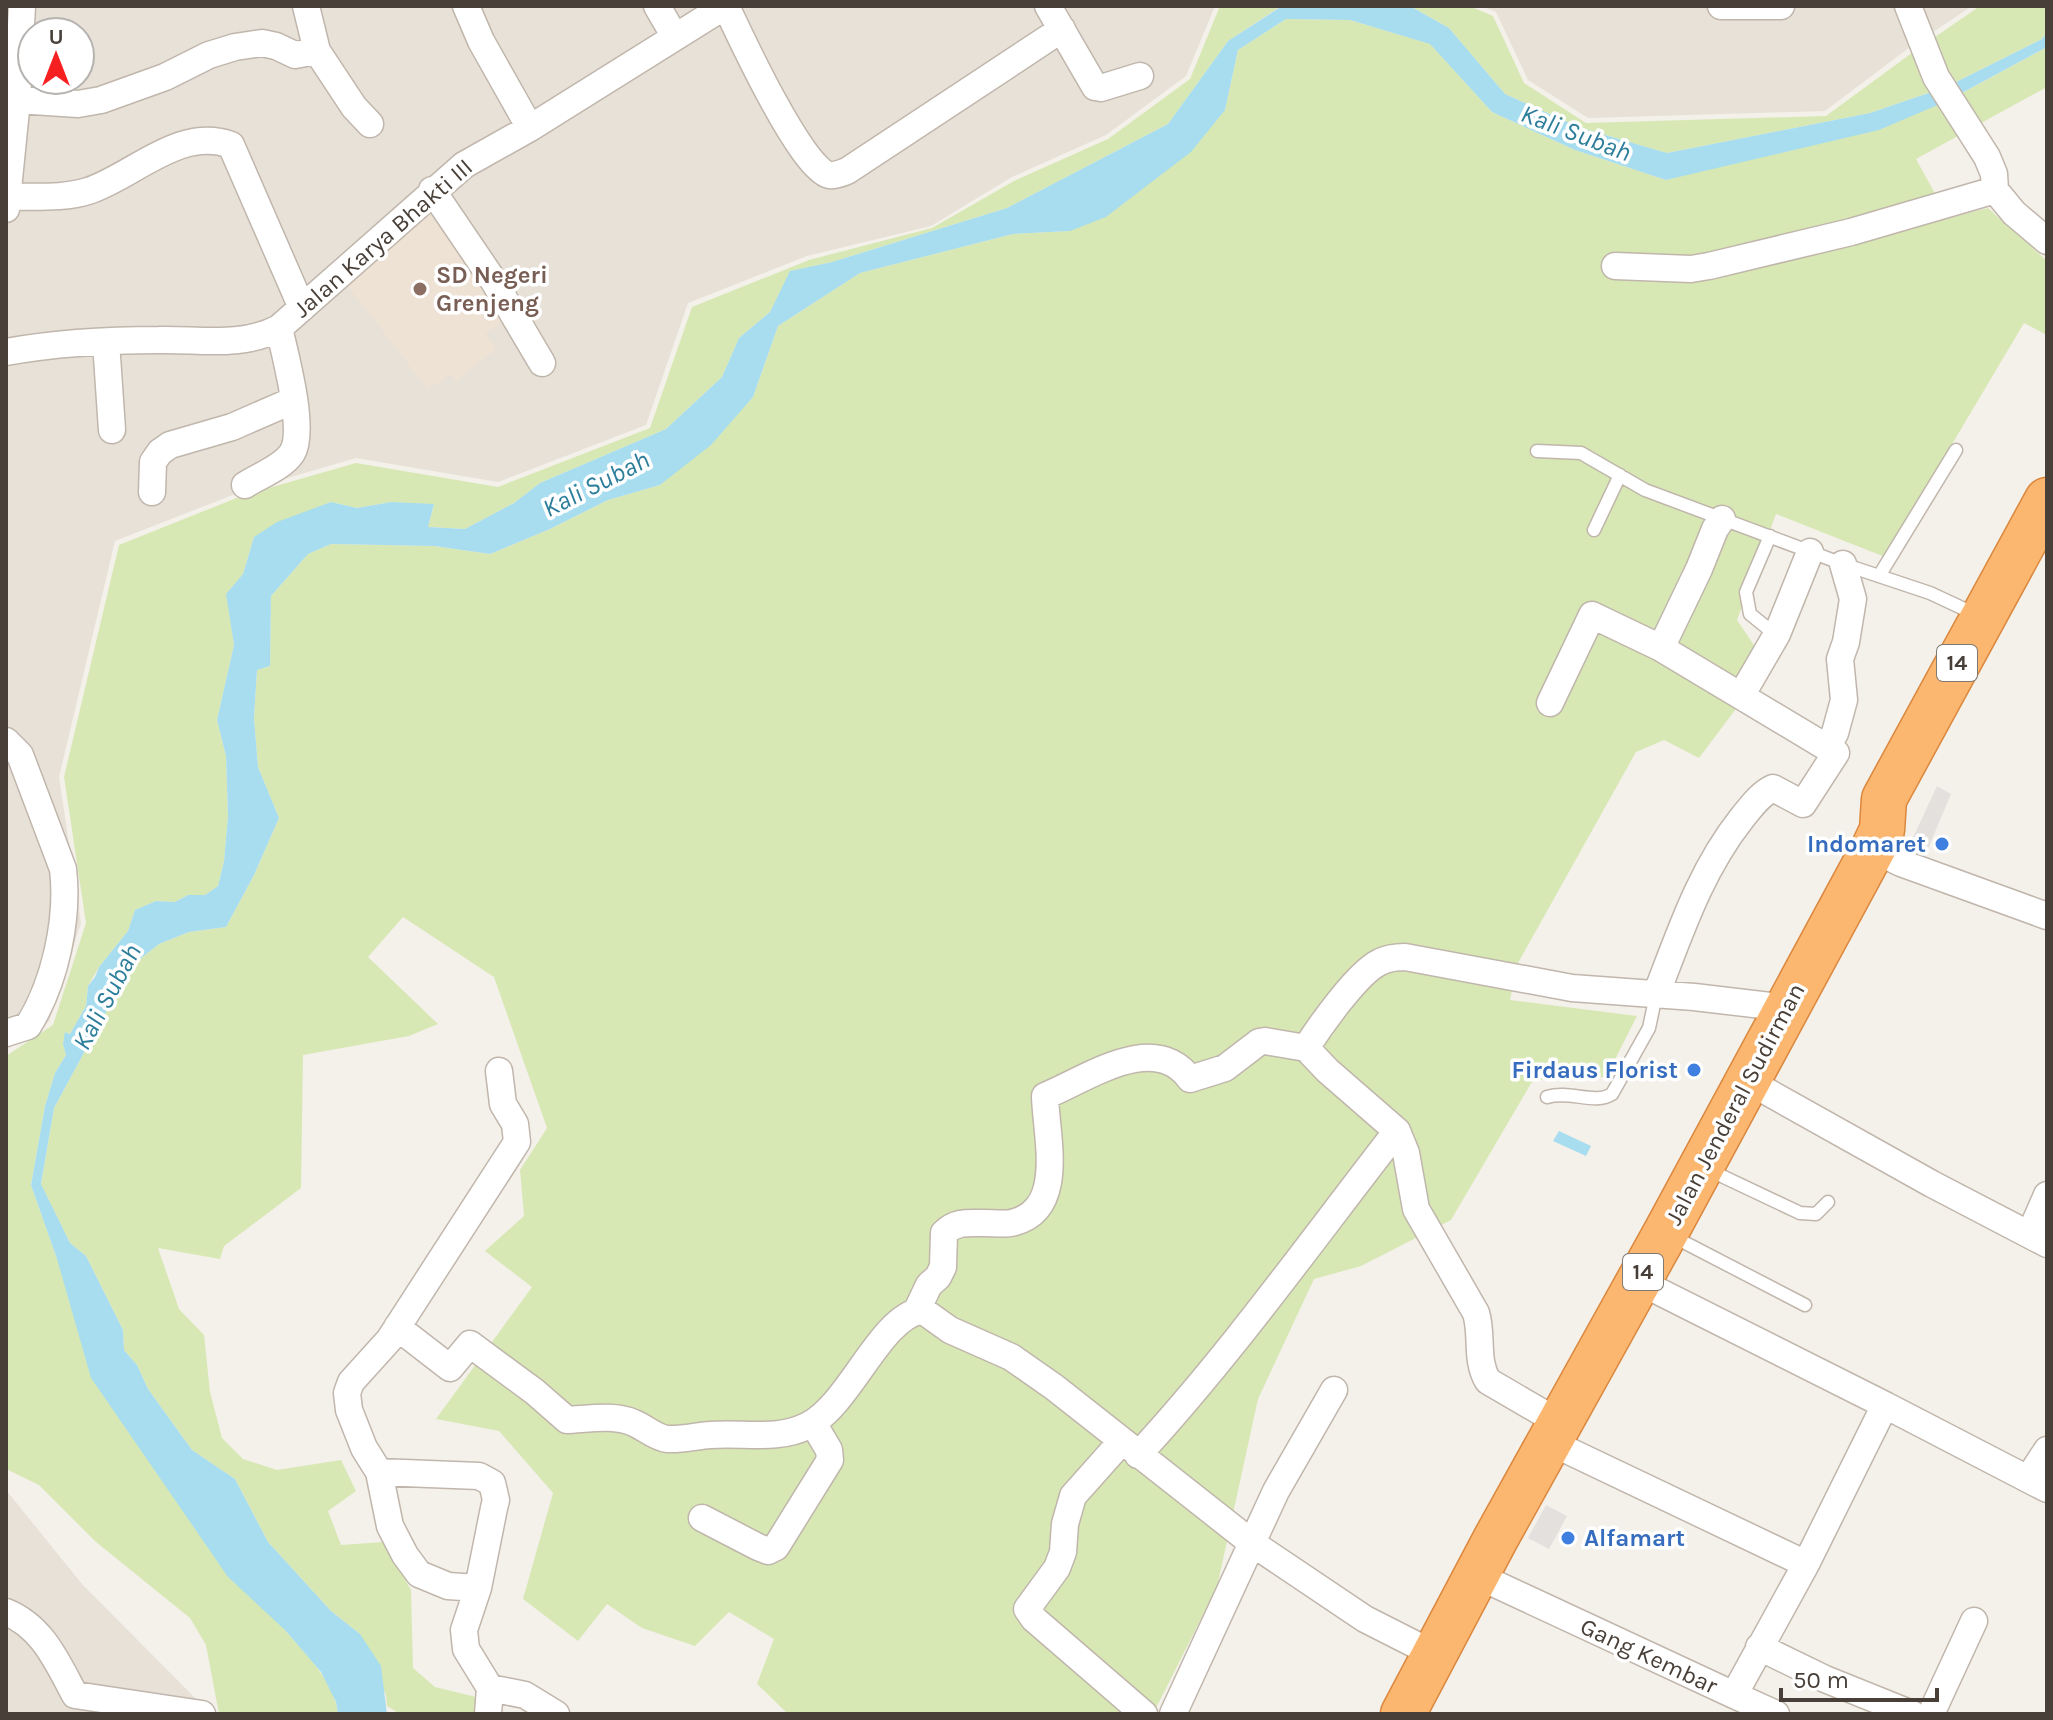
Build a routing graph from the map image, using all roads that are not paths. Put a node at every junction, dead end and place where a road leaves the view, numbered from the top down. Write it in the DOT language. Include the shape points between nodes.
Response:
graph roads {
  1 [pos="22,6"];
  2 [pos="306,6"];
  3 [pos="466,6"];
  4 [pos="657,6"];
  5 [pos="725,6"];
  6 [pos="1048,6"];
  7 [pos="1781,6"];
  8 [pos="1908,6"];
  9 [pos="1722,7"];
  10 [pos="1062,29"];
  11 [pos="675,37"];
  12 [pos="317,51"];
  13 [pos="1140,76"];
  14 [pos="17,100"];
  15 [pos="370,124"];
  16 [pos="530,128"];
  17 [pos="432,190"];
  18 [pos="1995,190"];
  19 [pos="7,203"];
  20 [pos="2047,241"];
  21 [pos="1615,266"];
  22 [pos="302,308"];
  23 [pos="279,328"];
  24 [pos="106,342"];
  25 [pos="6,352"];
  26 [pos="542,363"];
  27 [pos="294,400"];
  28 [pos="112,430"];
  29 [pos="1956,450"];
  30 [pos="1537,451"];
  31 [pos="1620,475"];
  32 [pos="245,485"];
  33 [pos="152,492"];
  34 [pos="2047,500"];
  35 [pos="1722,519"];
  36 [pos="1594,530"];
  37 [pos="1770,536"];
  38 [pos="2047,548"];
  39 [pos="1810,552"];
  40 [pos="1843,564"];
  41 [pos="1879,576"];
  42 [pos="1981,617"];
  43 [pos="1776,635"];
  44 [pos="1661,648"];
  45 [pos="1741,696"];
  46 [pos="1550,703"];
  47 [pos="6,741"];
  48 [pos="1827,747"];
  49 [pos="1877,839"];
  50 [pos="2047,916"];
  51 [pos="1656,995"];
  52 [pos="1787,1008"];
  53 [pos="6,1033"];
  54 [pos="1306,1048"];
  55 [pos="499,1071"];
  56 [pos="1748,1081"];
  57 [pos="1547,1097"];
  58 [pos="1397,1131"];
  59 [pos="1702,1166"];
  60 [pos="2047,1195"];
  61 [pos="1828,1202"];
  62 [pos="1666,1232"];
  63 [pos="2038,1239"];
  64 [pos="1638,1281"];
  65 [pos="1805,1305"];
  66 [pos="917,1310"];
  67 [pos="397,1327"];
  68 [pos="1334,1390"];
  69 [pos="1885,1405"];
  70 [pos="813,1423"];
  71 [pos="1555,1433"];
  72 [pos="1129,1448"];
  73 [pos="2047,1450"];
  74 [pos="379,1472"];
  75 [pos="2037,1484"];
  76 [pos="702,1518"];
  77 [pos="1252,1543"];
  78 [pos="1806,1564"];
  79 [pos="1476,1575"];
  80 [pos="478,1588"];
  81 [pos="6,1612"];
  82 [pos="1974,1621"];
  83 [pos="1759,1647"];
  84 [pos="1434,1654"];
  85 [pos="1734,1695"];
  86 [pos="489,1701"];
  87 [pos="71,1705"];
  88 [pos="1407,1713"];
  89 [pos="202,1714"];
  90 [pos="556,1714"];
  91 [pos="1144,1714"];
  92 [pos="1173,1714"];
  93 [pos="1776,1714"];
  94 [pos="1912,1714"];
  95 [pos="1931,1714"];
  1 -- 14 [label="street"];
  2 -- 12 [label="street"];
  3 -- 16 [label="street"];
  4 -- 11 [label="street"];
  5 -- 10 [label="street" via="782,117 812,160 834,175"];
  5 -- 11 [label="street, Jalan Karya Bhakti III"];
  6 -- 10 [label="street"];
  7 -- 9 [label="street"];
  8 -- 18 [label="street" via="1936,77 1987,157"];
  10 -- 13 [label="street" via="1095,87"];
  11 -- 16 [label="street, Jalan Karya Bhakti III"];
  12 -- 14 [label="street" via="295,55 262,43 235,47 101,100"];
  12 -- 15 [label="street"];
  14 -- 19 [label="street"];
  16 -- 17 [label="street, Jalan Karya Bhakti III" via="464,165"];
  17 -- 22 [label="street, Jalan Karya Bhakti III"];
  17 -- 26 [label="street"];
  18 -- 20 [label="street"];
  18 -- 21 [label="street" via="1709,266"];
  19 -- 22 [label="street" via="89,191 192,140 217,140 231,145"];
  22 -- 23 [label="street, Jalan Karya Bhakti III"];
  23 -- 24 [label="street, Jalan Karya Bhakti III" via="218,342"];
  23 -- 27 [label="street"];
  24 -- 25 [label="street, Jalan Karya Bhakti III"];
  24 -- 28 [label="street"];
  27 -- 32 [label="street" via="294,450"];
  27 -- 33 [label="street" via="232,427 170,445 153,462"];
  29 -- 41 [label="lane"];
  30 -- 31 [label="lane" via="1581,453"];
  31 -- 35 [label="lane"];
  31 -- 36 [label="lane"];
  34 -- 42 [label="highway, Jalan Jenderal Sudirman / 14"];
  35 -- 37 [label="lane"];
  35 -- 44 [label="street"];
  37 -- 39 [label="lane"];
  37 -- 43 [label="lane" via="1746,601 1750,614"];
  38 -- 49 [label="highway, Jalan Jenderal Sudirman / 14" via="1907,812"];
  39 -- 40 [label="lane"];
  39 -- 43 [label="street"];
  40 -- 41 [label="lane"];
  40 -- 48 [label="street" via="1853,599 1840,659 1844,700"];
  41 -- 42 [label="lane"];
  42 -- 49 [label="highway, Jalan Jenderal Sudirman / 14" via="1884,799"];
  43 -- 45 [label="street"];
  44 -- 45 [label="street"];
  44 -- 46 [label="street" via="1592,615"];
  45 -- 48 [label="street"];
  47 -- 53 [label="street" via="20,755 65,885 59,938 42,999 28,1026"];
  48 -- 51 [label="street" via="1835,757 1803,804 1769,789 1720,846 1690,905"];
  49 -- 50 [label="street" via="1901,863"];
  49 -- 52 [label="highway, Jalan Jenderal Sudirman / 14"];
  51 -- 52 [label="street"];
  51 -- 54 [label="street" via="1572,988 1392,958 1370,969"];
  51 -- 57 [label="lane" via="1649,1028 1612,1094 1604,1099 1561,1093"];
  52 -- 56 [label="highway, Jalan Jenderal Sudirman / 14"];
  54 -- 58 [label="street"];
  54 -- 66 [label="street" via="1259,1042 1225,1068 1190,1079 1181,1066 1141,1057 1108,1066 1045,1096 1049,1183 1043,1204 1012,1223 951,1226 944,1233 943,1267"];
  55 -- 67 [label="street" via="503,1104 515,1124 517,1142"];
  56 -- 59 [label="highway, Jalan Jenderal Sudirman / 14"];
  56 -- 63 [label="street"];
  58 -- 71 [label="street" via="1416,1209 1476,1313 1481,1370"];
  58 -- 72 [label="street" via="1175,1414"];
  59 -- 61 [label="lane" via="1800,1213 1816,1214"];
  59 -- 62 [label="highway, Jalan Jenderal Sudirman / 14"];
  60 -- 63 [label="street"];
  62 -- 64 [label="highway, Jalan Jenderal Sudirman / 14"];
  62 -- 65 [label="lane"];
  64 -- 69 [label="street"];
  64 -- 71 [label="highway, Jalan Jenderal Sudirman / 14"];
  66 -- 70 [label="street" via="898,1322 835,1404"];
  66 -- 72 [label="street" via="1011,1357"];
  67 -- 70 [label="street" via="450,1368 470,1344 567,1420 633,1422 670,1439 777,1435"];
  67 -- 74 [label="street" via="347,1393 364,1448"];
  68 -- 77 [label="street"];
  69 -- 75 [label="street"];
  69 -- 78 [label="street, Gang Kembar"];
  70 -- 76 [label="street" via="830,1460 776,1547 768,1551"];
  71 -- 78 [label="street"];
  71 -- 79 [label="highway, Jalan Jenderal Sudirman / 14"];
  72 -- 77 [label="street"];
  72 -- 91 [label="street" via="1073,1496 1057,1568 1027,1609"];
  73 -- 75 [label="street"];
  74 -- 80 [label="street" via="390,1526 419,1574 448,1586"];
  74 -- 80 [label="street" via="479,1476 492,1483 496,1500"];
  77 -- 84 [label="street" via="1365,1619"];
  77 -- 92 [label="street"];
  78 -- 83 [label="street, Gang Kembar"];
  79 -- 84 [label="highway, Jalan Jenderal Sudirman / 14"];
  79 -- 85 [label="street, Gang Kembar"];
  80 -- 86 [label="street" via="464,1630 466,1649"];
  81 -- 87 [label="street" via="44,1639"];
  82 -- 95 [label="street"];
  83 -- 85 [label="street, Gang Kembar"];
  83 -- 94 [label="street"];
  84 -- 88 [label="highway, Jalan Jenderal Sudirman / 14"];
  85 -- 93 [label="street"];
  86 -- 90 [label="street" via="525,1695"];
  87 -- 89 [label="street"];
}
